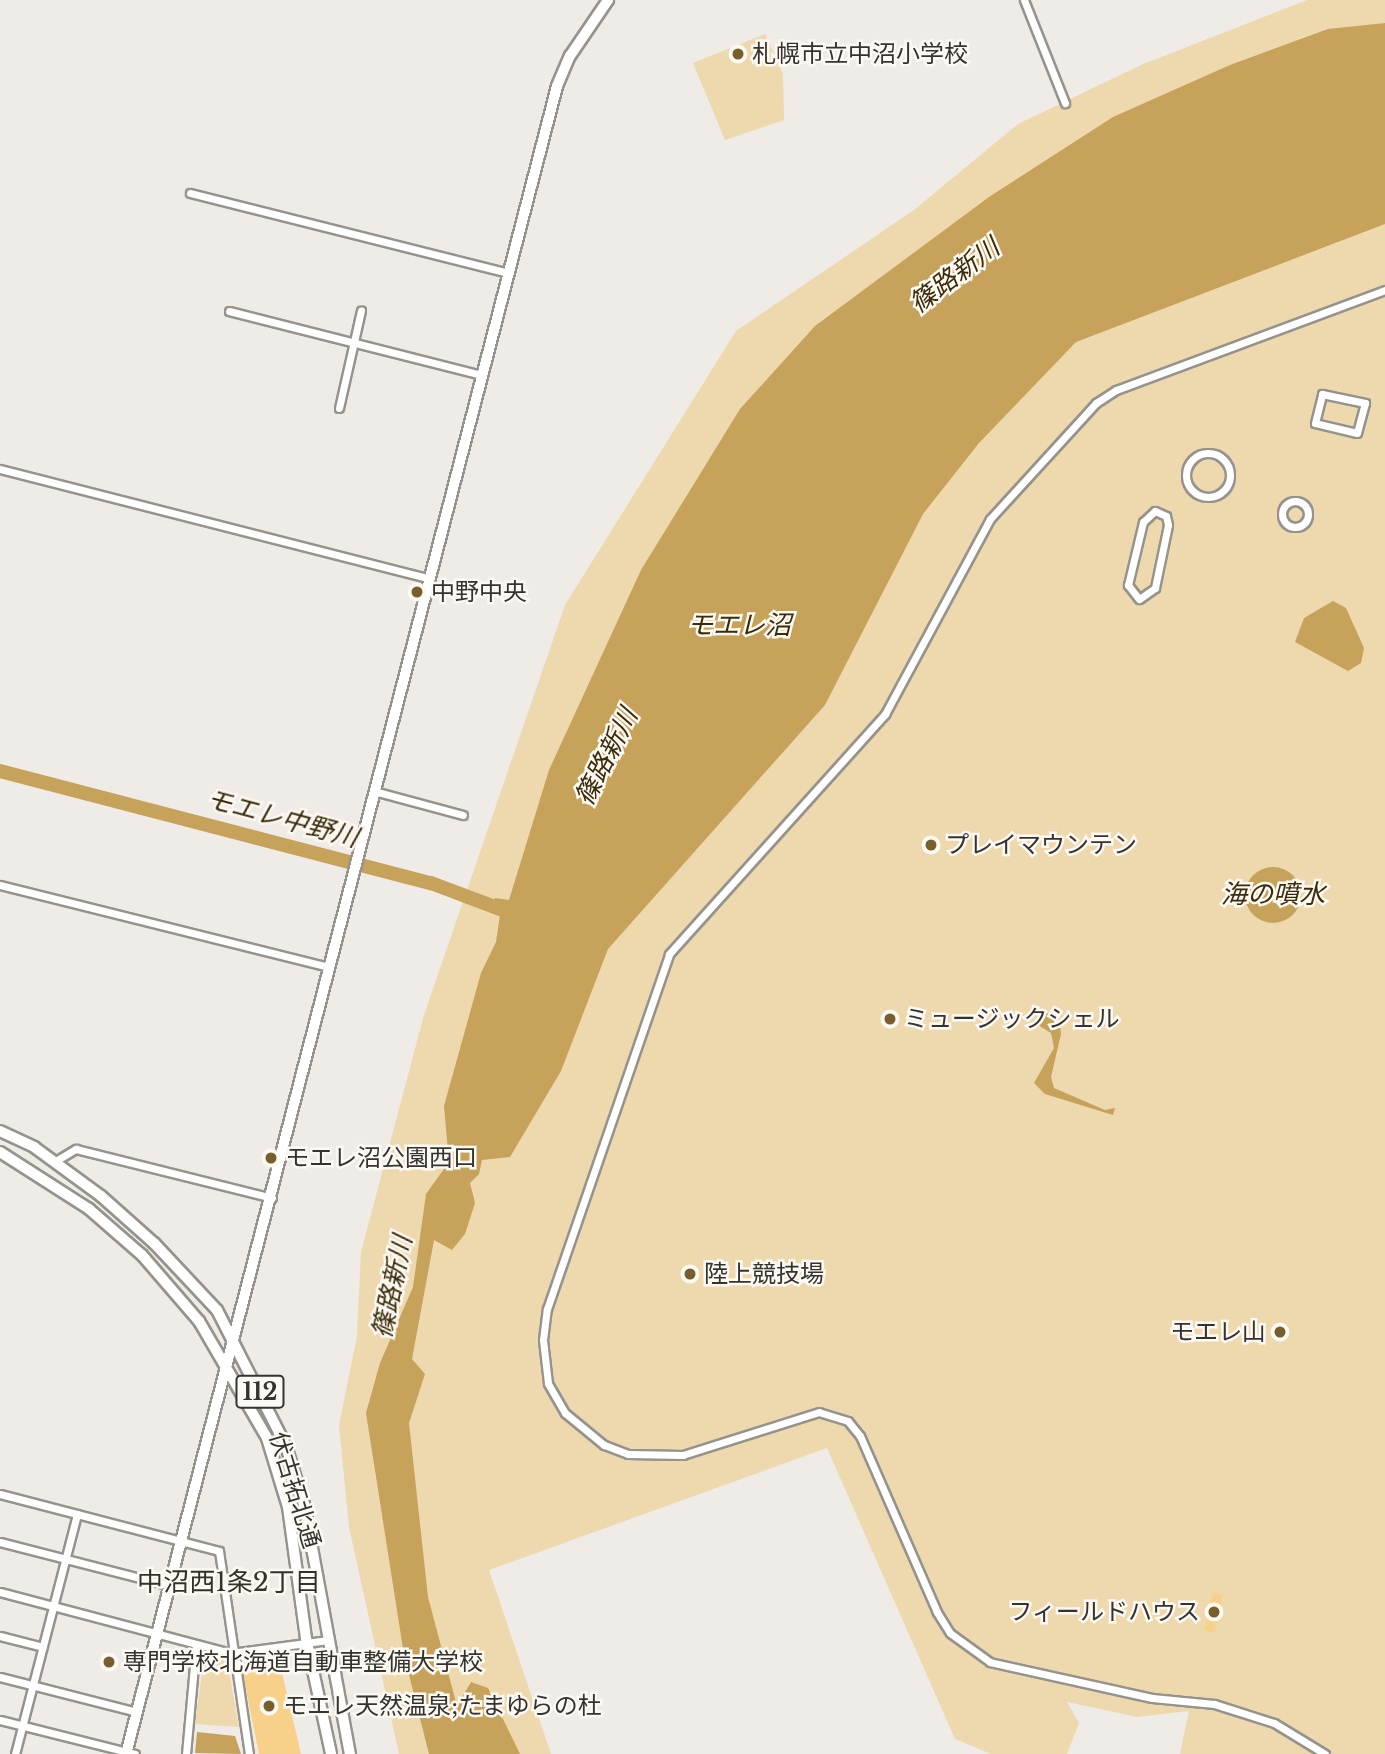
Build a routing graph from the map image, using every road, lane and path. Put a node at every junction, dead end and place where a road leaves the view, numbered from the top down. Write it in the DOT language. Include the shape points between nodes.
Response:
graph roads {
  1 [pos="608,0"];
  2 [pos="1024,0"];
  3 [pos="1065,103"];
  4 [pos="190,193"];
  5 [pos="509,273"];
  6 [pos="1385,290"];
  7 [pos="361,310"];
  8 [pos="229,311"];
  9 [pos="354,343"];
  10 [pos="482,375"];
  11 [pos="339,408"];
  12 [pos="1357,433"];
  13 [pos="0,469"];
  14 [pos="1230,482"];
  15 [pos="430,579"];
  16 [pos="1155,588"];
  17 [pos="374,790"];
  18 [pos="463,815"];
  19 [pos="0,885"];
  20 [pos="328,967"];
  21 [pos="0,1131"];
  22 [pos="0,1152"];
  23 [pos="54,1162"];
  24 [pos="272,1198"];
  25 [pos="235,1346"];
  26 [pos="229,1372"];
  27 [pos="0,1494"];
  28 [pos="77,1514"];
  29 [pos="182,1541"];
  30 [pos="0,1542"];
  31 [pos="65,1558"];
  32 [pos="171,1586"];
  33 [pos="0,1592"];
  34 [pos="53,1606"];
  35 [pos="158,1633"];
  36 [pos="0,1636"];
  37 [pos="328,1640"];
  38 [pos="307,1643"];
  39 [pos="196,1644"];
  40 [pos="43,1647"];
  41 [pos="231,1653"];
  42 [pos="0,1677"];
  43 [pos="33,1685"];
  44 [pos="137,1712"];
  45 [pos="0,1720"];
  46 [pos="22,1725"];
  47 [pos="129,1753"];
  48 [pos="15,1754"];
  49 [pos="186,1754"];
  50 [pos="249,1754"];
  51 [pos="331,1754"];
  52 [pos="349,1754"];
  53 [pos="1325,1754"];
  1 -- 5 [label="street" via="570,56 557,86"];
  2 -- 3 [label="street"];
  4 -- 5 [label="street"];
  5 -- 10 [label="street"];
  6 -- 53 [label="street" via="1116,390 1096,403 990,519 885,714 670,954 547,1309 543,1340 548,1383 565,1413 604,1446 628,1454 682,1455 819,1412 849,1422 860,1436 937,1612 950,1633 990,1662 1152,1698 1225,1707 1274,1723"];
  7 -- 9 [label="street"];
  8 -- 9 [label="street"];
  9 -- 10 [label="street"];
  9 -- 11 [label="street"];
  10 -- 15 [label="street"];
  12 -- 12 [label="street" via="1315,423 1322,394 1364,403"];
  13 -- 15 [label="street"];
  14 -- 14 [label="street" via="1228,464 1214,454 1196,456 1186,471 1189,487 1203,497 1219,495"];
  15 -- 17 [label="street"];
  16 -- 16 [label="street" via="1168,526 1166,516 1155,511 1143,522 1128,585 1139,598"];
  17 -- 18 [label="street"];
  17 -- 20 [label="street"];
  19 -- 20 [label="street"];
  20 -- 24 [label="street"];
  21 -- 23 [label="main road, 伏古拓北通 / 112"];
  22 -- 26 [label="main road, 伏古拓北通 / 112" via="89,1209 142,1255 199,1321"];
  23 -- 24 [label="street" via="76,1149"];
  23 -- 25 [label="main road, 伏古拓北通 / 112" via="154,1243 216,1310"];
  24 -- 25 [label="street"];
  25 -- 26 [label="street"];
  25 -- 37 [label="main road, 伏古拓北通 / 112" via="293,1469"];
  26 -- 29 [label="street"];
  26 -- 38 [label="main road, 伏古拓北通 / 112" via="267,1438 288,1507"];
  27 -- 28 [label="street"];
  28 -- 29 [label="street"];
  28 -- 31 [label="street"];
  29 -- 32 [label="street"];
  29 -- 41 [label="street" via="219,1551"];
  30 -- 31 [label="street"];
  31 -- 32 [label="street"];
  31 -- 34 [label="street"];
  32 -- 35 [label="street"];
  33 -- 34 [label="street"];
  34 -- 35 [label="street"];
  34 -- 40 [label="street"];
  35 -- 39 [label="street"];
  35 -- 44 [label="street"];
  36 -- 40 [label="street"];
  37 -- 38 [label="street"];
  37 -- 52 [label="main road, 伏古拓北通 / 112"];
  38 -- 41 [label="street"];
  38 -- 51 [label="main road, 伏古拓北通 / 112"];
  39 -- 41 [label="street"];
  39 -- 49 [label="street"];
  40 -- 43 [label="street"];
  41 -- 50 [label="street"];
  42 -- 43 [label="street"];
  43 -- 44 [label="street"];
  43 -- 46 [label="street"];
  44 -- 47 [label="street"];
  45 -- 46 [label="street"];
  46 -- 47 [label="street"];
  46 -- 48 [label="street"];
}
